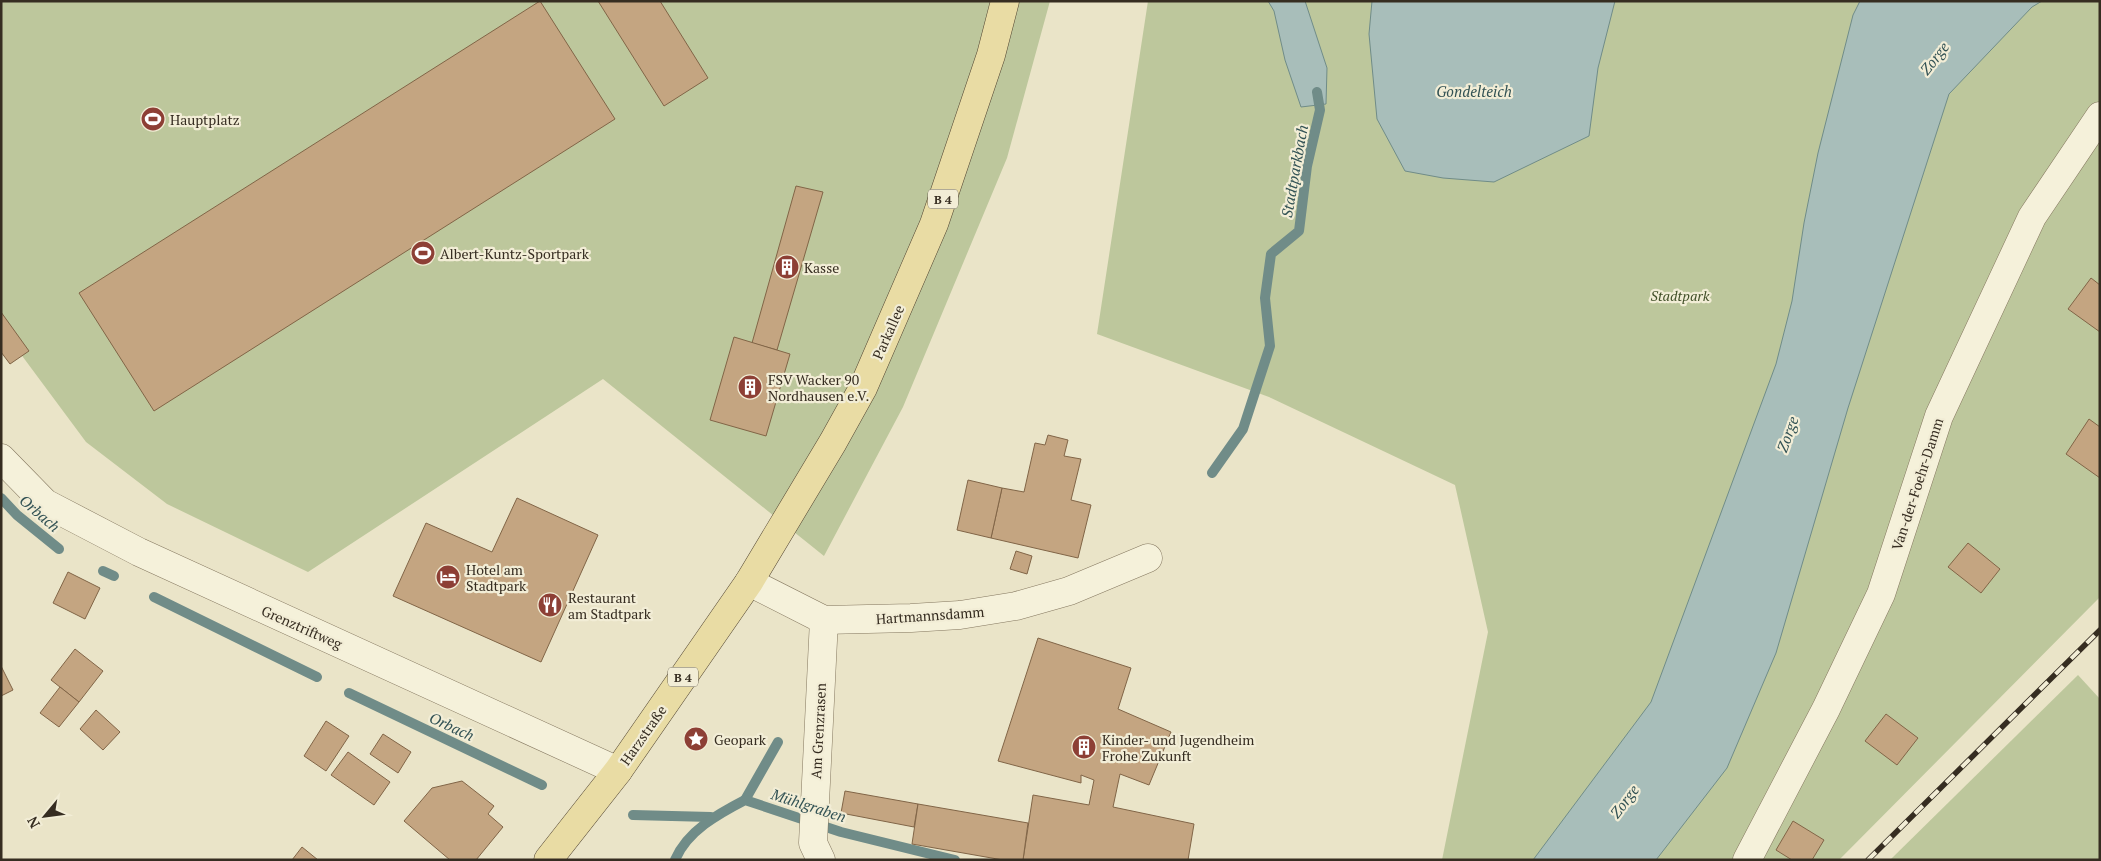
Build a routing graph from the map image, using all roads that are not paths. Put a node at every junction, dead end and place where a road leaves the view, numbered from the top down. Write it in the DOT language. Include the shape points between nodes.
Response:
graph roads {
  1 [pos="1005,1"];
  2 [pos="2100,116"];
  3 [pos="1,458"];
  4 [pos="1148,558"];
  5 [pos="749,582"];
  6 [pos="824,620"];
  7 [pos="618,772"];
  8 [pos="817,851"];
  9 [pos="548,860"];
  10 [pos="1747,860"];
  1 -- 5 [label="main road, Parkallee / B 4" via="991,55 934,224 885,340 833,442"];
  2 -- 10 [label="street, Van-der-Foehr-Damm" via="2032,217 1939,416 1882,594"];
  3 -- 7 [label="street, Grenztriftweg" via="45,502 139,552"];
  4 -- 6 [label="street, Hartmannsdamm" via="1069,591 1016,606 960,615"];
  5 -- 6 [label="street"];
  5 -- 7 [label="main road, Harzstraße / B 4"];
  6 -- 8 [label="street, Am Grenzrasen" via="814,805"];
  7 -- 9 [label="main road, Harzstraße / B 4"];
}
